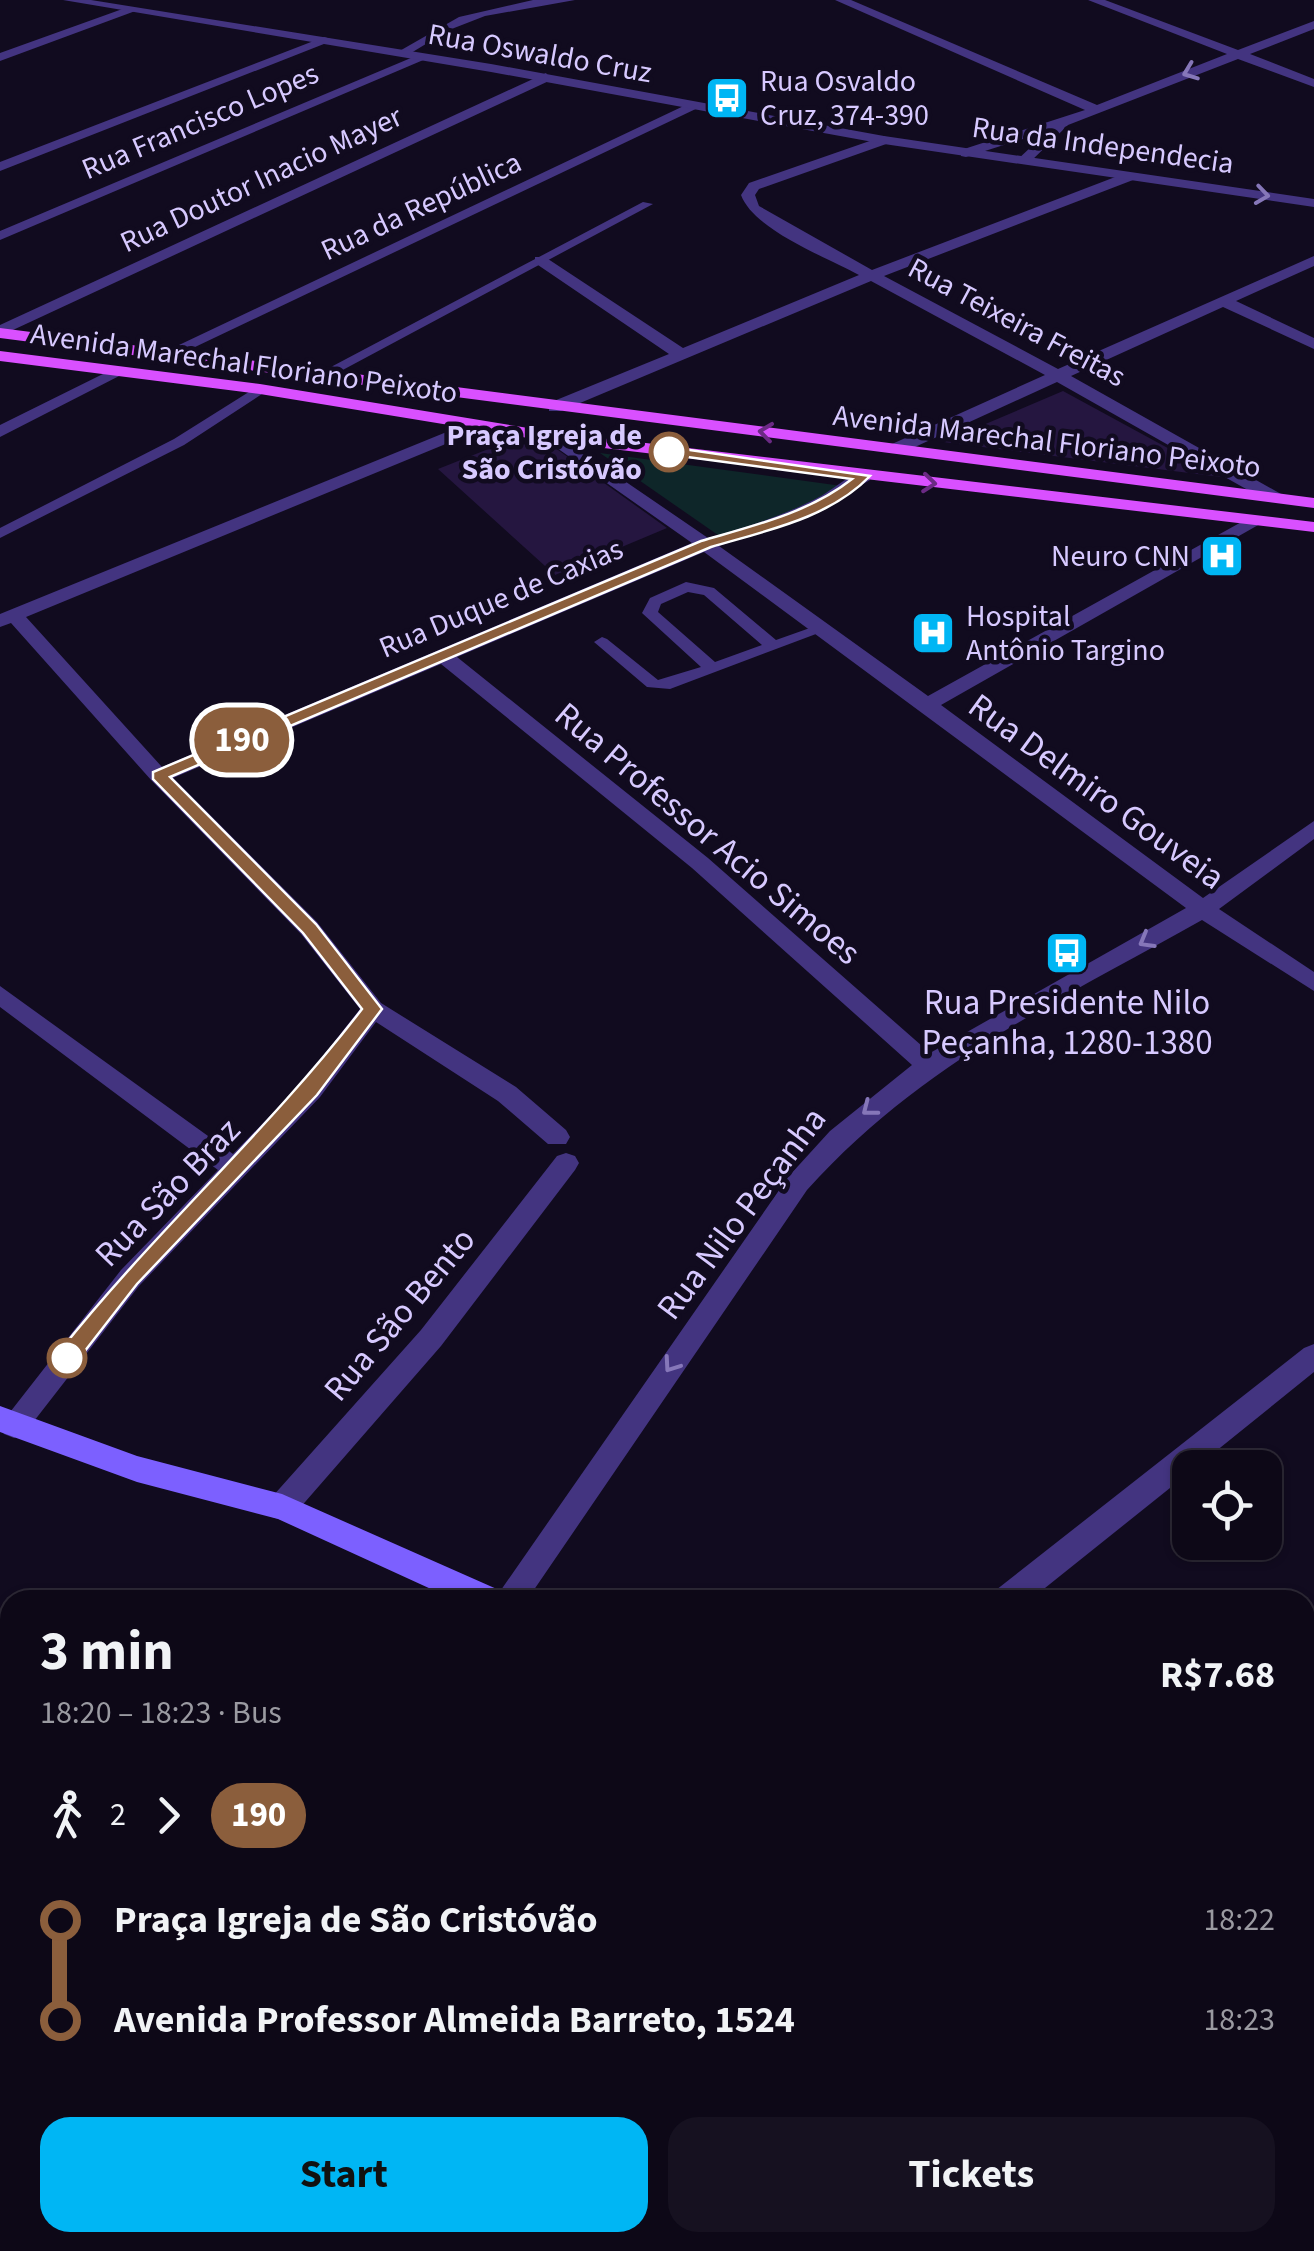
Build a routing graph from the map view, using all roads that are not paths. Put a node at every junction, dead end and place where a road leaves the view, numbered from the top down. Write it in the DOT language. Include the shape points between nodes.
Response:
graph roads {
  1 [pos="69,0"];
  2 [pos="570,0"];
  3 [pos="841,0"];
  4 [pos="1094,0"];
  5 [pos="129,6"];
  6 [pos="1314,25"];
  7 [pos="328,40"];
  8 [pos="402,53"];
  9 [pos="1237,54"];
  10 [pos="0,58"];
  11 [pos="422,58"];
  12 [pos="546,78"];
  13 [pos="1314,83"];
  14 [pos="695,106"];
  15 [pos="1095,109"];
  16 [pos="1070,120"];
  17 [pos="884,140"];
  18 [pos="966,153"];
  19 [pos="1023,162"];
  20 [pos="0,167"];
  21 [pos="1128,177"];
  22 [pos="1314,203"];
  23 [pos="647,204"];
  24 [pos="0,236"];
  25 [pos="540,260"];
  26 [pos="1314,260"];
  27 [pos="873,275"];
  28 [pos="1223,301"];
  29 [pos="0,332"];
  30 [pos="1314,344"];
  31 [pos="168,354"];
  32 [pos="0,356"];
  33 [pos="682,356"];
  34 [pos="117,373"];
  35 [pos="1059,376"];
  36 [pos="319,377"];
  37 [pos="260,390"];
  38 [pos="555,407"];
  39 [pos="476,424"];
  40 [pos="0,432"];
  41 [pos="553,436"];
  42 [pos="898,448"];
  43 [pos="864,476"];
  44 [pos="1276,498"];
  45 [pos="1314,503"];
  46 [pos="1254,520"];
  47 [pos="1314,527"];
  48 [pos="0,534"];
  49 [pos="706,544"];
  50 [pos="8,618"];
  51 [pos="824,628"];
  52 [pos="602,642"];
  53 [pos="774,647"];
  54 [pos="442,655"];
  55 [pos="712,668"];
  56 [pos="926,705"];
  57 [pos="159,776"];
  58 [pos="1314,828"];
  59 [pos="1202,909"];
  60 [pos="1314,983"];
  61 [pos="0,995"];
  62 [pos="373,1009"];
  63 [pos="928,1065"];
  64 [pos="237,1172"];
  65 [pos="1314,1356"];
  66 [pos="7,1422"];
  67 [pos="282,1507"];
  68 [pos="466,1590"];
  69 [pos="516,1590"];
  70 [pos="1019,1590"];
  1 -- 5 [label="street, Rua Oswaldo Cruz"];
  2 -- 8 [label="street" via="481,10"];
  3 -- 15 [label="street"];
  4 -- 9 [label="street"];
  5 -- 7 [label="street, Rua Oswaldo Cruz"];
  5 -- 10 [label="street"];
  6 -- 9 [label="street"];
  7 -- 8 [label="street, Rua Oswaldo Cruz"];
  7 -- 20 [label="street"];
  8 -- 11 [label="street, Rua Oswaldo Cruz"];
  9 -- 13 [label="street"];
  9 -- 15 [label="street, one-way"];
  11 -- 12 [label="street, Rua Oswaldo Cruz"];
  11 -- 24 [label="street, Rua Francisco Lopes"];
  12 -- 14 [label="street, Rua Oswaldo Cruz"];
  12 -- 29 [label="street, Rua Doutor Inacio Mayer"];
  14 -- 17 [label="street, Rua Oswaldo Cruz"];
  14 -- 31 [label="street, Rua da República"];
  15 -- 16 [label="street"];
  16 -- 18 [label="street"];
  16 -- 19 [label="street"];
  17 -- 18 [label="street, Rua da Independecia"];
  17 -- 27 [label="street, Rua Teixeira Freitas" via="754,186 748,195 768,218"];
  18 -- 19 [label="street, Rua da Independecia"];
  19 -- 21 [label="street, Rua da Independecia"];
  21 -- 22 [label="street, Rua da Independecia, one-way"];
  21 -- 27 [label="street"];
  23 -- 25 [label="lane"];
  25 -- 33 [label="street"];
  25 -- 36 [label="lane"];
  26 -- 28 [label="street"];
  27 -- 33 [label="street"];
  27 -- 35 [label="street, Rua Teixeira Freitas"];
  28 -- 30 [label="street"];
  28 -- 35 [label="street"];
  29 -- 31 [label="main road, Avenida Marechal Floriano Peixoto"];
  31 -- 36 [label="main road, Avenida Marechal Floriano Peixoto"];
  32 -- 34 [label="main road, Avenida Marechal Floriano Peixoto"];
  33 -- 38 [label="street"];
  34 -- 37 [label="main road, Avenida Marechal Floriano Peixoto"];
  34 -- 40 [label="street"];
  35 -- 42 [label="street"];
  35 -- 44 [label="street, Rua Teixeira Freitas"];
  36 -- 38 [label="main road, Avenida Marechal Floriano Peixoto"];
  37 -- 39 [label="main road, Avenida Marechal Floriano Peixoto"];
  37 -- 48 [label="lane" via="179,442"];
  42 -- 38 [label="main road, Avenida Marechal Floriano Peixoto, one-way"];
  39 -- 41 [label="main road, Avenida Marechal Floriano Peixoto"];
  39 -- 50 [label="street"];
  41 -- 43 [label="main road, Avenida Marechal Floriano Peixoto"];
  41 -- 49 [label="street, Rua Delmiro Gouveia"];
  42 -- 44 [label="main road, Avenida Marechal Floriano Peixoto"];
  43 -- 46 [label="main road, Avenida Marechal Floriano Peixoto, one-way"];
  43 -- 49 [label="street, Rua Duque de Caxias" via="797,515"];
  44 -- 45 [label="main road, Avenida Marechal Floriano Peixoto"];
  46 -- 47 [label="main road, Avenida Marechal Floriano Peixoto"];
  46 -- 56 [label="street"];
  49 -- 51 [label="street, Rua Delmiro Gouveia"];
  49 -- 54 [label="street, Rua Duque de Caxias"];
  50 -- 57 [label="street"];
  51 -- 53 [label="lane"];
  51 -- 56 [label="street, Rua Delmiro Gouveia"];
  52 -- 55 [label="lane" via="653,684"];
  53 -- 55 [label="lane"];
  53 -- 55 [label="lane" via="708,591 686,587 655,600 650,613"];
  54 -- 57 [label="street, Rua Duque de Caxias"];
  54 -- 63 [label="street, Rua Professor Acio Simoes" via="700,863"];
  56 -- 59 [label="street, Rua Delmiro Gouveia"];
  57 -- 62 [label="street" via="309,928"];
  58 -- 59 [label="street, Rua Nilo Peçanha"];
  59 -- 60 [label="street, Rua Delmiro Gouveia"];
  59 -- 63 [label="street, Rua Nilo Peçanha, one-way"];
  61 -- 64 [label="street"];
  62 -- 64 [label="street, Rua São Braz"];
  62 -- 67 [label="street, Rua São Bento" via="508,1094 562,1150 431,1338"];
  63 -- 69 [label="street, Rua Nilo Peçanha, one-way" via="854,1120 798,1183"];
  64 -- 66 [label="street, Rua São Braz" via="130,1278"];
  65 -- 70 [label="street"];
  66 -- 67 [label="main road" via="137,1469"];
  67 -- 68 [label="main road"];
}
